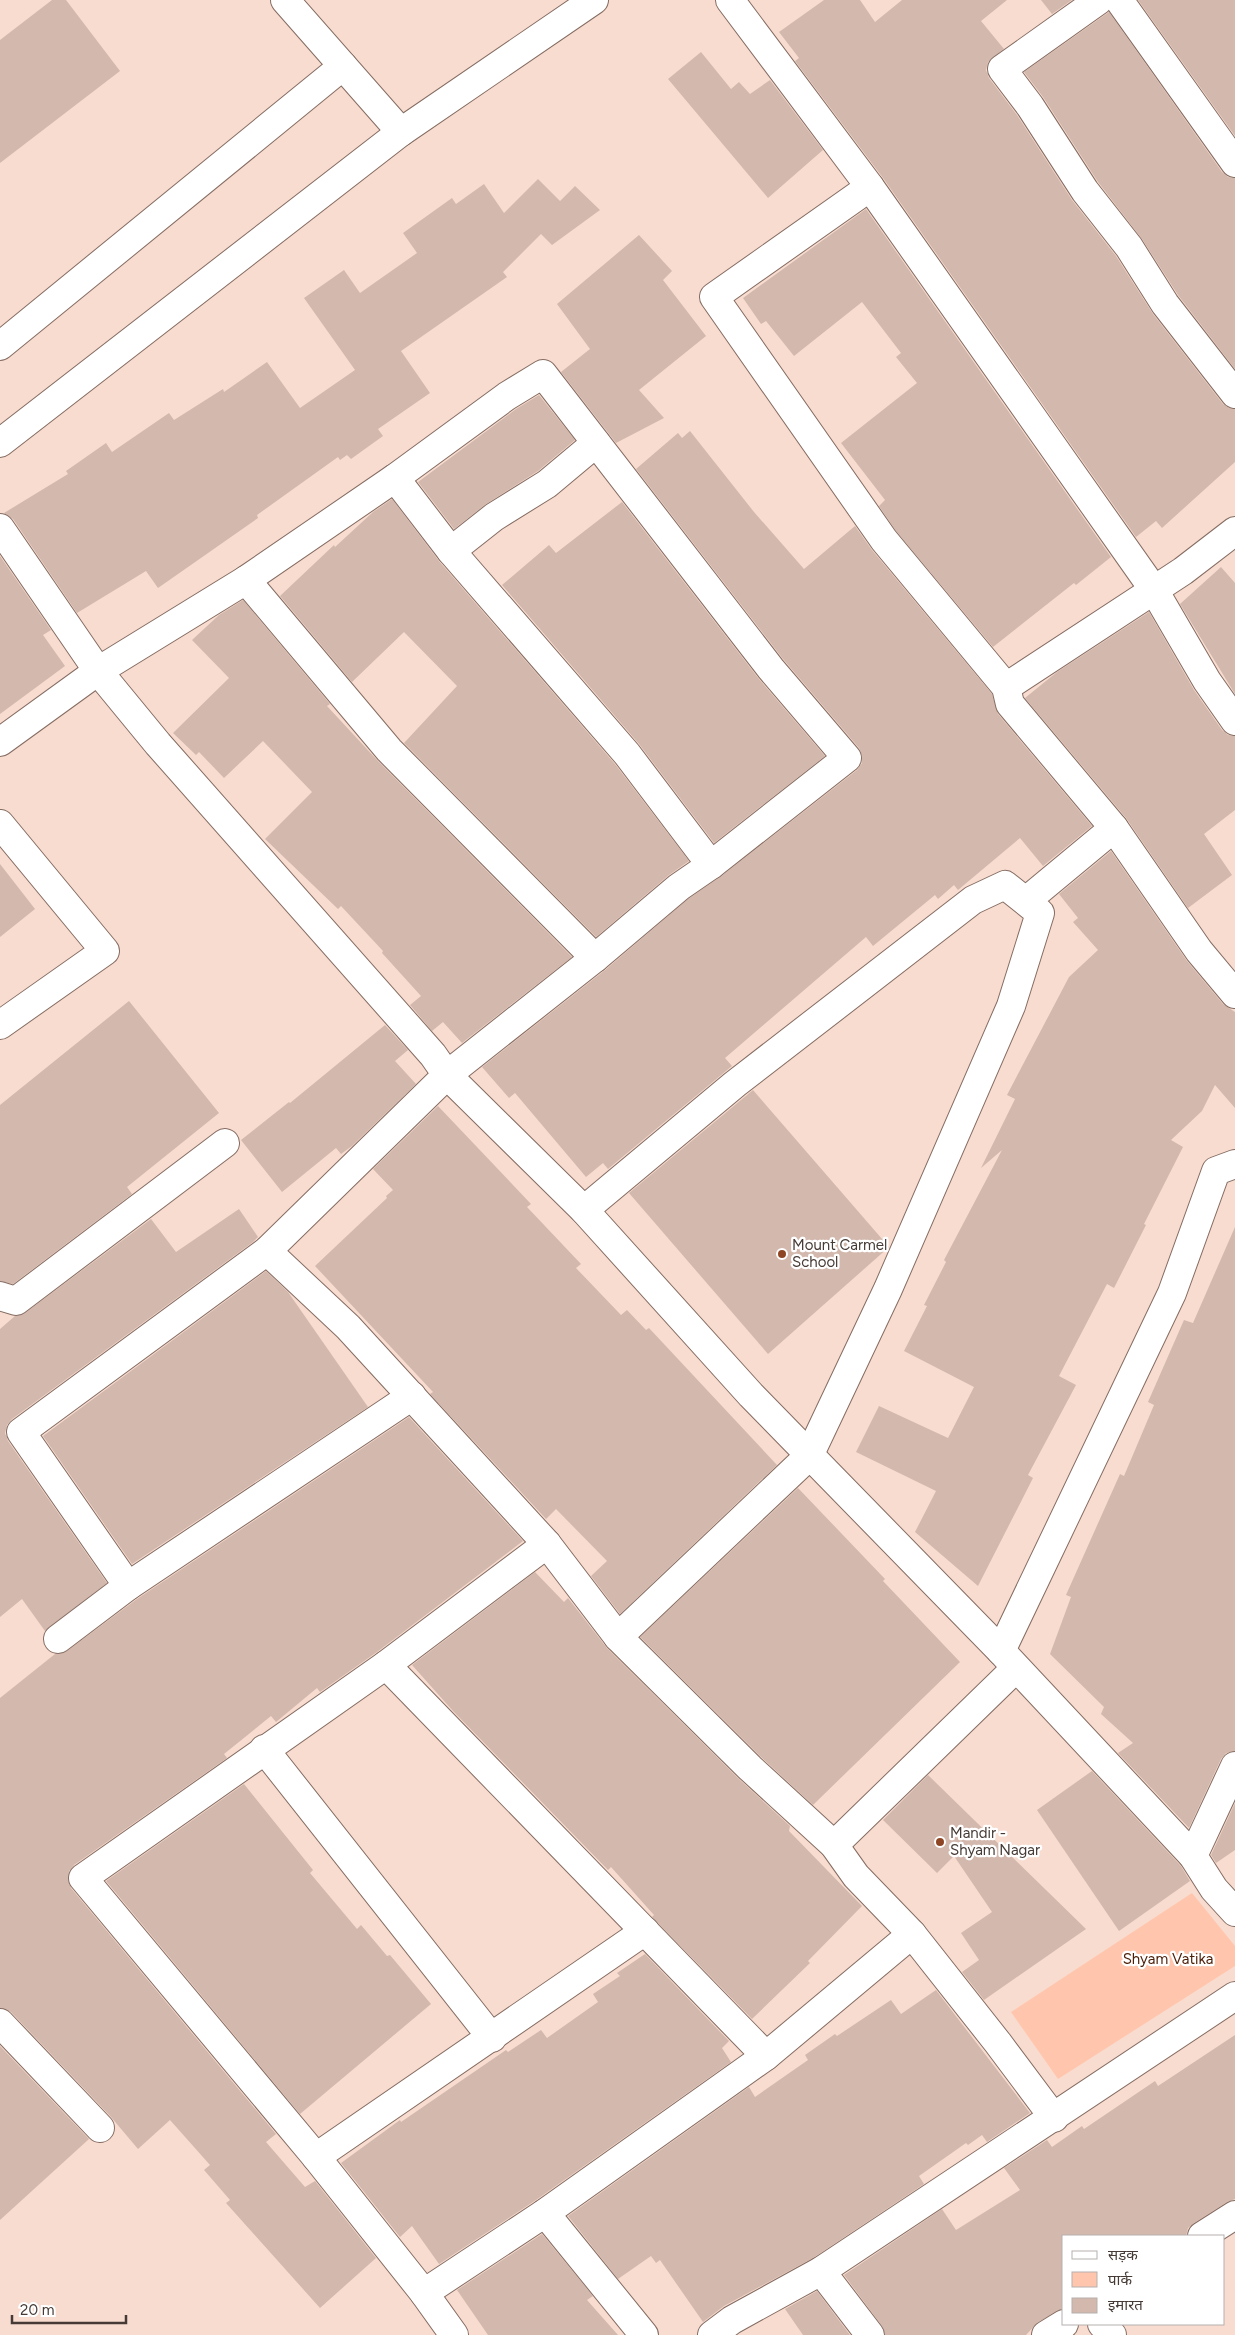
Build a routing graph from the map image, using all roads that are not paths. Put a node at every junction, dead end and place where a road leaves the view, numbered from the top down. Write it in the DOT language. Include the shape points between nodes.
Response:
graph roads {
  1 [pos="285,0"];
  2 [pos="594,0"];
  3 [pos="730,0"];
  4 [pos="1098,0"];
  5 [pos="1119,0"];
  6 [pos="343,66"];
  7 [pos="401,132"];
  8 [pos="1235,163"];
  9 [pos="870,187"];
  10 [pos="0,346"];
  11 [pos="1235,394"];
  12 [pos="596,443"];
  13 [pos="0,444"];
  14 [pos="396,478"];
  15 [pos="0,528"];
  16 [pos="1235,531"];
  17 [pos="451,551"];
  18 [pos="246,580"];
  19 [pos="1154,590"];
  20 [pos="98,671"];
  21 [pos="1006,687"];
  22 [pos="1235,721"];
  23 [pos="0,742"];
  24 [pos="0,824"];
  25 [pos="1114,828"];
  26 [pos="711,866"];
  27 [pos="1026,901"];
  28 [pos="595,958"];
  29 [pos="1235,994"];
  30 [pos="0,1025"];
  31 [pos="447,1075"];
  32 [pos="225,1142"];
  33 [pos="1235,1164"];
  34 [pos="584,1210"];
  35 [pos="267,1251"];
  36 [pos="0,1296"];
  37 [pos="412,1396"];
  38 [pos="809,1456"];
  39 [pos="547,1544"];
  40 [pos="128,1586"];
  41 [pos="618,1638"];
  42 [pos="58,1639"];
  43 [pos="1008,1659"];
  44 [pos="386,1665"];
  45 [pos="264,1749"];
  46 [pos="1235,1766"];
  47 [pos="834,1845"];
  48 [pos="1193,1856"];
  49 [pos="1235,1912"];
  50 [pos="645,1931"];
  51 [pos="912,1934"];
  52 [pos="1235,1996"];
  53 [pos="0,2023"];
  54 [pos="492,2038"];
  55 [pos="766,2056"];
  56 [pos="1054,2118"];
  57 [pos="100,2128"];
  58 [pos="316,2157"];
  59 [pos="545,2213"];
  60 [pos="1235,2216"];
  61 [pos="1204,2235"];
  62 [pos="821,2271"];
  63 [pos="424,2292"];
  64 [pos="1062,2325"];
  65 [pos="1103,2325"];
  66 [pos="454,2335"];
  67 [pos="644,2335"];
  68 [pos="712,2335"];
  69 [pos="870,2335"];
  70 [pos="1046,2335"];
  71 [pos="1112,2335"];
  1 -- 6 [label="street"];
  2 -- 7 [label="street"];
  3 -- 9 [label="street"];
  4 -- 11 [label="street" via="1002,69 1085,191 1129,247 1165,304"];
  5 -- 8 [label="street"];
  6 -- 7 [label="street"];
  6 -- 10 [label="street"];
  7 -- 13 [label="street"];
  9 -- 19 [label="street"];
  9 -- 21 [label="street" via="714,297 884,540"];
  12 -- 14 [label="street" via="543,374 507,396"];
  12 -- 17 [label="street" via="547,484 494,517"];
  12 -- 26 [label="street" via="771,669 847,758"];
  14 -- 17 [label="street"];
  14 -- 18 [label="street"];
  15 -- 20 [label="street"];
  16 -- 19 [label="street"];
  17 -- 26 [label="street" via="627,754"];
  18 -- 20 [label="street"];
  18 -- 28 [label="street" via="390,750"];
  19 -- 21 [label="street"];
  19 -- 22 [label="street" via="1207,681"];
  20 -- 23 [label="street"];
  20 -- 31 [label="street"];
  21 -- 25 [label="street" via="1010,704"];
  24 -- 30 [label="street" via="105,952"];
  25 -- 27 [label="street"];
  25 -- 29 [label="street" via="1199,951"];
  26 -- 28 [label="street" via="679,887"];
  27 -- 34 [label="street" via="1005,886 973,900 735,1084"];
  27 -- 38 [label="street" via="1040,913 1011,1006 888,1289"];
  28 -- 31 [label="street"];
  31 -- 34 [label="street"];
  31 -- 35 [label="street"];
  32 -- 36 [label="street" via="16,1301"];
  33 -- 43 [label="street" via="1216,1171 1172,1293"];
  34 -- 38 [label="street"];
  35 -- 37 [label="street" via="348,1327"];
  35 -- 40 [label="street" via="21,1432"];
  37 -- 39 [label="street"];
  37 -- 40 [label="street"];
  38 -- 41 [label="street"];
  38 -- 43 [label="street"];
  39 -- 41 [label="street"];
  39 -- 44 [label="street"];
  40 -- 42 [label="street"];
  41 -- 47 [label="street" via="750,1768"];
  43 -- 47 [label="street"];
  43 -- 48 [label="street"];
  44 -- 45 [label="street"];
  44 -- 50 [label="street"];
  45 -- 54 [label="street"];
  45 -- 58 [label="street" via="84,1878"];
  46 -- 48 [label="street"];
  47 -- 51 [label="street" via="856,1876"];
  48 -- 49 [label="street" via="1214,1889"];
  50 -- 54 [label="street"];
  50 -- 55 [label="street"];
  51 -- 55 [label="street"];
  51 -- 56 [label="street"];
  52 -- 56 [label="street"];
  53 -- 57 [label="street"];
  54 -- 58 [label="street"];
  55 -- 59 [label="street"];
  56 -- 62 [label="street"];
  58 -- 63 [label="street"];
  59 -- 63 [label="street"];
  59 -- 67 [label="street"];
  60 -- 61 [label="street"];
  62 -- 68 [label="street" via="732,2320"];
  62 -- 69 [label="street"];
  63 -- 66 [label="street"];
  64 -- 70 [label="street"];
  65 -- 71 [label="street"];
}
